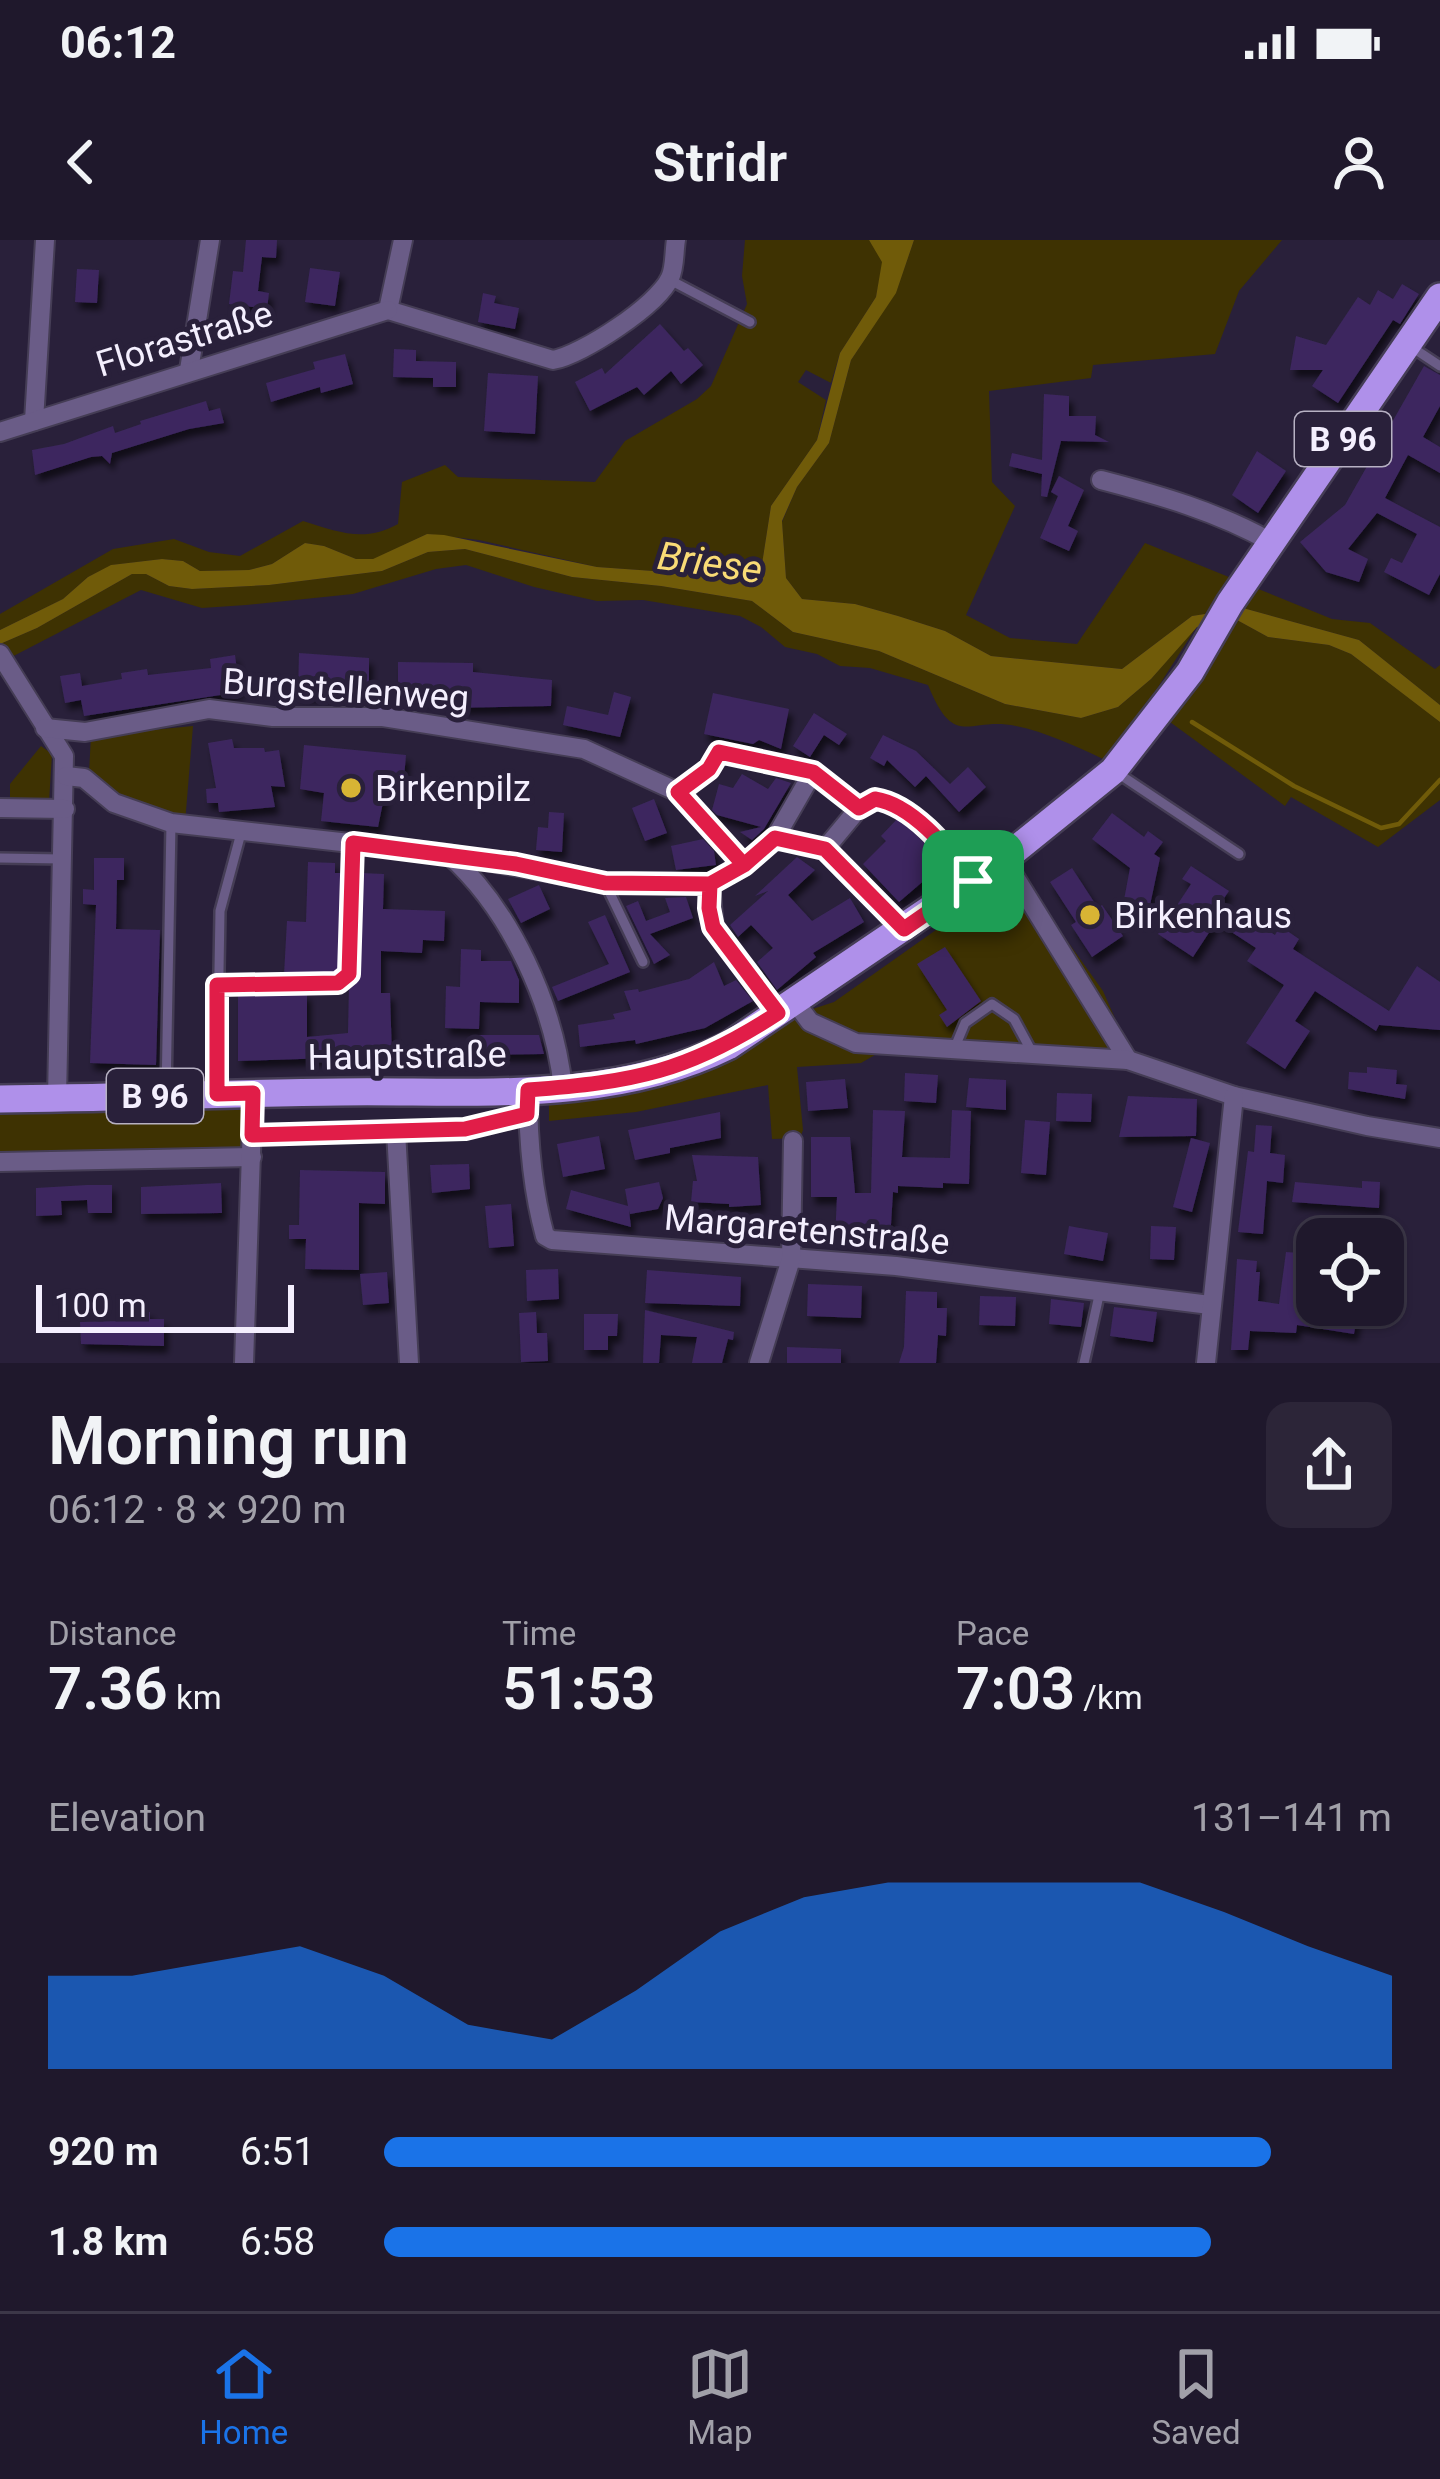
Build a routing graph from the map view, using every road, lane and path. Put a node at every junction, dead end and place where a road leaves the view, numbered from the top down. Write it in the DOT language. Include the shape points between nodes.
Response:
graph roads {
  1 [pos="45,240"];
  2 [pos="210,240"];
  3 [pos="403,240"];
  4 [pos="676,240"];
  5 [pos="670,280"];
  6 [pos="1440,297"];
  7 [pos="388,310"];
  8 [pos="750,322"];
  9 [pos="1408,346"];
  10 [pos="1440,366"];
  11 [pos="189,370"];
  12 [pos="34,421"];
  13 [pos="0,432"];
  14 [pos="1101,480"];
  15 [pos="1271,542"];
  16 [pos="0,654"];
  17 [pos="45,728"];
  18 [pos="1113,771"];
  19 [pos="813,772"];
  20 [pos="66,776"];
  21 [pos="678,792"];
  22 [pos="0,808"];
  23 [pos="859,808"];
  24 [pos="65,809"];
  25 [pos="171,823"];
  26 [pos="242,831"];
  27 [pos="775,838"];
  28 [pos="353,843"];
  29 [pos="825,849"];
  30 [pos="448,854"];
  31 [pos="1239,854"];
  32 [pos="0,858"];
  33 [pos="62,859"];
  34 [pos="744,865"];
  35 [pos="1015,877"];
  36 [pos="973,881"];
  37 [pos="605,883"];
  38 [pos="710,884"];
  39 [pos="904,929"];
  40 [pos="643,962"];
  41 [pos="217,985"];
  42 [pos="786,1008"];
  43 [pos="955,1048"];
  44 [pos="1033,1054"];
  45 [pos="1128,1060"];
  46 [pos="563,1088"];
  47 [pos="253,1093"];
  48 [pos="217,1094"];
  49 [pos="166,1096"];
  50 [pos="1234,1096"];
  51 [pos="57,1098"];
  52 [pos="0,1099"];
  53 [pos="528,1102"];
  54 [pos="396,1131"];
  55 [pos="252,1135"];
  56 [pos="1440,1138"];
  57 [pos="793,1141"];
  58 [pos="251,1157"];
  59 [pos="0,1162"];
  60 [pos="791,1259"];
  61 [pos="1100,1291"];
  62 [pos="1210,1305"];
  63 [pos="244,1363"];
  64 [pos="409,1363"];
  65 [pos="759,1363"];
  66 [pos="1084,1363"];
  67 [pos="1206,1363"];
  1 -- 12 [label="street"];
  2 -- 11 [label="street"];
  3 -- 7 [label="street"];
  4 -- 5 [label="street"];
  5 -- 7 [label="street" via="600,340 553,360"];
  5 -- 8 [label="lane"];
  6 -- 9 [label="main road, Hauptstraße / B 96"];
  7 -- 11 [label="street, Florastraße"];
  9 -- 10 [label="lane"];
  9 -- 15 [label="main road, Hauptstraße / B 96"];
  11 -- 12 [label="street, Florastraße"];
  12 -- 13 [label="street, Florastraße"];
  14 -- 15 [label="street"];
  15 -- 18 [label="main road, Hauptstraße / B 96" via="1178,688"];
  16 -- 17 [label="street"];
  17 -- 20 [label="street" via="64,756"];
  17 -- 21 [label="street, Burgstellenweg" via="85,732 209,709 383,717 584,749"];
  18 -- 31 [label="lane"];
  18 -- 36 [label="main road, Hauptstraße / B 96"];
  19 -- 21 [label="street" via="719,752"];
  19 -- 23 [label="street"];
  19 -- 27 [label="street"];
  20 -- 24 [label="street"];
  20 -- 25 [label="street"];
  21 -- 34 [label="street, Burgstellenweg"];
  22 -- 24 [label="street"];
  23 -- 29 [label="street"];
  23 -- 36 [label="lane" via="890,801"];
  24 -- 33 [label="street"];
  25 -- 26 [label="street"];
  25 -- 49 [label="lane"];
  26 -- 28 [label="street"];
  26 -- 41 [label="lane" via="220,911"];
  27 -- 29 [label="street"];
  27 -- 34 [label="street"];
  28 -- 30 [label="street"];
  28 -- 41 [label="lane" via="346,980"];
  29 -- 39 [label="street"];
  30 -- 37 [label="street"];
  30 -- 46 [label="street" via="522,954 556,1036"];
  32 -- 33 [label="lane"];
  33 -- 51 [label="street"];
  34 -- 38 [label="street"];
  35 -- 45 [label="street"];
  36 -- 39 [label="main road, Hauptstraße / B 96"];
  37 -- 38 [label="street"];
  37 -- 40 [label="lane"];
  38 -- 42 [label="street" via="713,927"];
  39 -- 42 [label="main road, Hauptstraße / B 96"];
  41 -- 48 [label="lane"];
  42 -- 43 [label="street" via="847,1041"];
  42 -- 46 [label="main road, Hauptstraße / B 96" via="693,1061"];
  43 -- 44 [label="street"];
  43 -- 44 [label="lane" via="965,1023 992,1004 1014,1019"];
  44 -- 45 [label="street"];
  45 -- 50 [label="street"];
  46 -- 53 [label="main road, Hauptstraße / B 96"];
  47 -- 48 [label="main road, Hauptstraße / B 96"];
  47 -- 53 [label="main road, Hauptstraße / B 96"];
  47 -- 55 [label="street"];
  48 -- 49 [label="main road, Hauptstraße / B 96"];
  49 -- 51 [label="main road, Hauptstraße / B 96"];
  50 -- 56 [label="street"];
  50 -- 62 [label="street"];
  51 -- 52 [label="main road, Hauptstraße / B 96"];
  53 -- 54 [label="street, Hauptstraße" via="481,1127"];
  53 -- 60 [label="street, Margaretenstraße" via="545,1236"];
  54 -- 55 [label="street, Hauptstraße"];
  54 -- 64 [label="street"];
  55 -- 58 [label="street"];
  57 -- 60 [label="street"];
  58 -- 59 [label="street"];
  58 -- 63 [label="street"];
  60 -- 61 [label="street, Margaretenstraße"];
  60 -- 65 [label="street"];
  61 -- 62 [label="street, Margaretenstraße"];
  61 -- 66 [label="lane"];
  62 -- 67 [label="street"];
}
